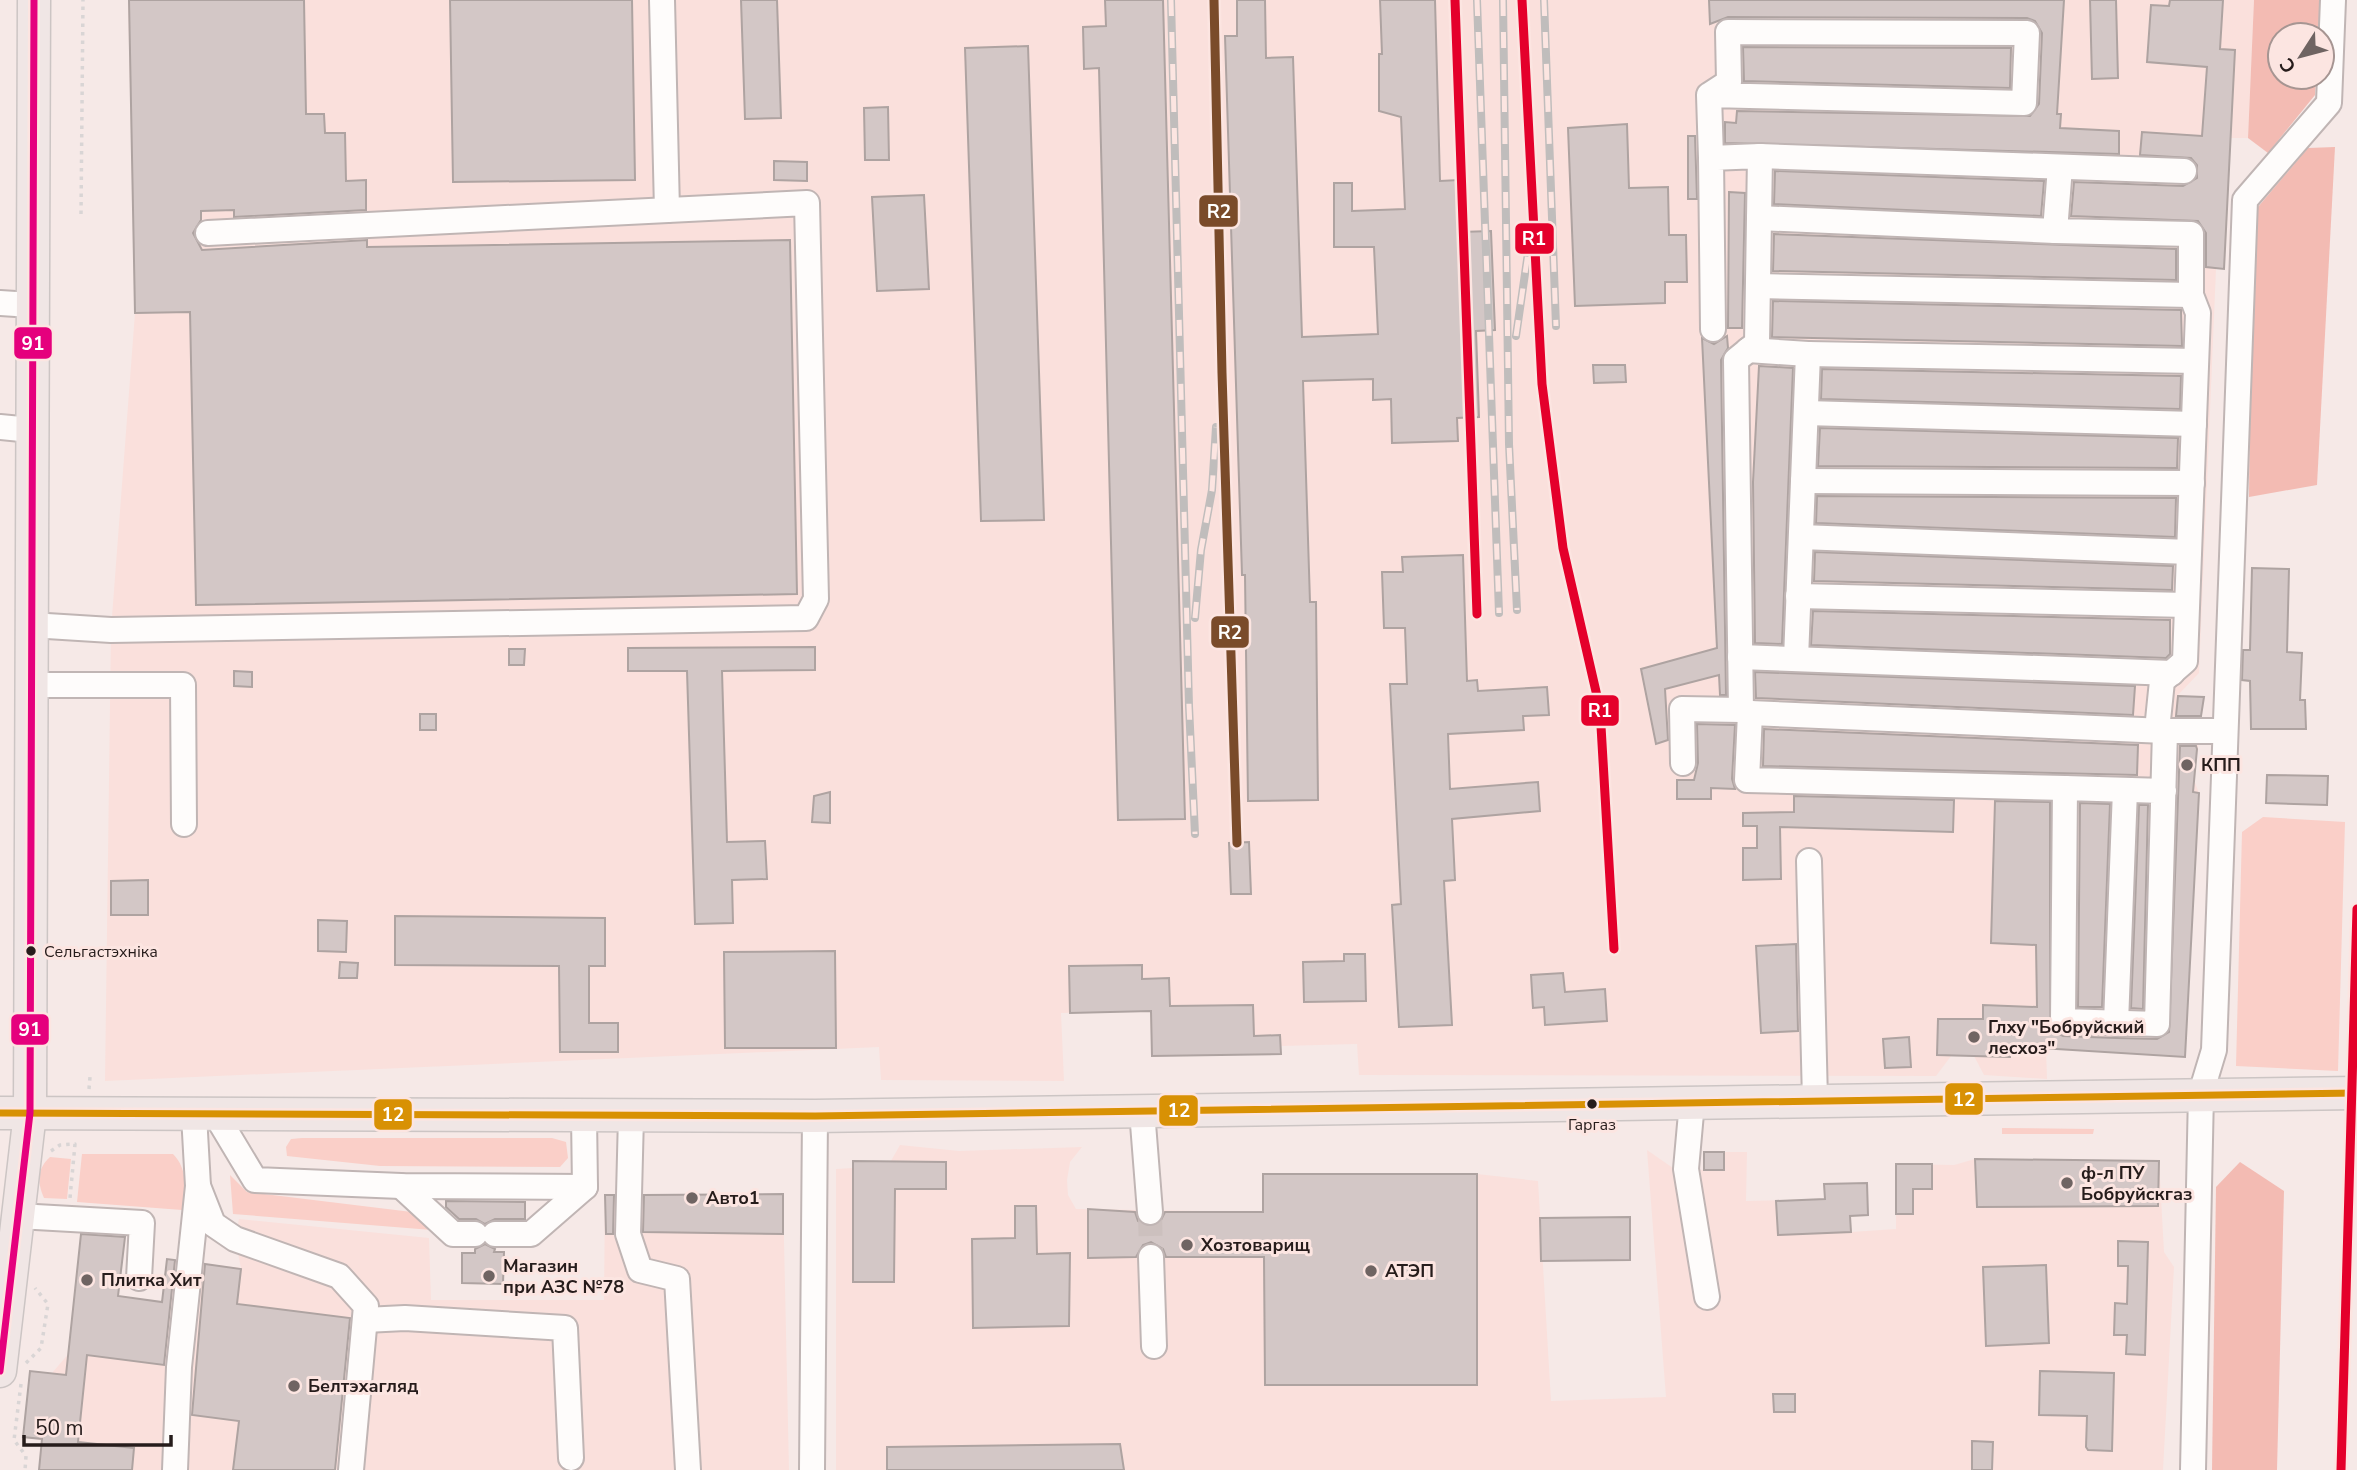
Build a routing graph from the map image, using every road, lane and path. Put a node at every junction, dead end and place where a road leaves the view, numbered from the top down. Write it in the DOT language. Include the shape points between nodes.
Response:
graph roads {
  1 [pos="34,0"];
  2 [pos="83,0"];
  3 [pos="662,0"];
  4 [pos="2333,0"];
  5 [pos="1709,95"];
  6 [pos="1760,156"];
  7 [pos="1711,158"];
  8 [pos="2060,167"];
  9 [pos="2184,171"];
  10 [pos="667,210"];
  11 [pos="80,214"];
  12 [pos="1759,218"];
  13 [pos="2055,231"];
  14 [pos="208,233"];
  15 [pos="1758,286"];
  16 [pos="2191,295"];
  17 [pos="0,303"];
  18 [pos="31,305"];
  19 [pos="1713,329"];
  20 [pos="1748,350"];
  21 [pos="1808,354"];
  22 [pos="2196,361"];
  23 [pos="1805,413"];
  24 [pos="2194,425"];
  25 [pos="0,427"];
  26 [pos="31,430"];
  27 [pos="1803,481"];
  28 [pos="2192,483"];
  29 [pos="1801,537"];
  30 [pos="2189,552"];
  31 [pos="1798,596"];
  32 [pos="2187,605"];
  33 [pos="31,625"];
  34 [pos="1740,657"];
  35 [pos="1796,659"];
  36 [pos="2172,673"];
  37 [pos="31,685"];
  38 [pos="1745,711"];
  39 [pos="2161,731"];
  40 [pos="2225,732"];
  41 [pos="1683,763"];
  42 [pos="2065,788"];
  43 [pos="2125,790"];
  44 [pos="2164,790"];
  45 [pos="184,824"];
  46 [pos="1809,861"];
  47 [pos="2116,1023"];
  48 [pos="2201,1093"];
  49 [pos="2357,1093"];
  50 [pos="1815,1100"];
  51 [pos="1692,1102"];
  52 [pos="1142,1111"];
  53 [pos="15,1113"];
  54 [pos="205,1115"];
  55 [pos="584,1116"];
  56 [pos="631,1116"];
  57 [pos="815,1116"];
  58 [pos="25,1160"];
  59 [pos="198,1186"];
  60 [pos="401,1186"];
  61 [pos="585,1187"];
  62 [pos="69,1207"];
  63 [pos="1150,1212"];
  64 [pos="18,1216"];
  65 [pos="1151,1257"];
  66 [pos="139,1278"];
  67 [pos="32,1283"];
  68 [pos="1707,1297"];
  69 [pos="365,1320"];
  70 [pos="1154,1346"];
  71 [pos="15,1371"];
  72 [pos="571,1458"];
  73 [pos="25,1470"];
  74 [pos="175,1470"];
  75 [pos="351,1470"];
  76 [pos="688,1470"];
  77 [pos="812,1470"];
  78 [pos="2193,1470"];
  1 -- 18 [label="main road"];
  2 -- 11 [label="path"];
  3 -- 10 [label="lane"];
  4 -- 40 [label="lane" via="2329,103 2245,201"];
  5 -- 5 [label="lane" via="1729,82 1728,32 2027,33 2024,103"];
  5 -- 7 [label="lane"];
  6 -- 7 [label="lane"];
  6 -- 8 [label="lane"];
  6 -- 12 [label="lane"];
  7 -- 19 [label="lane"];
  8 -- 9 [label="lane"];
  8 -- 13 [label="lane"];
  10 -- 14 [label="lane"];
  10 -- 33 [label="lane" via="807,203 816,599 806,618 111,630"];
  12 -- 13 [label="lane"];
  12 -- 15 [label="lane"];
  13 -- 16 [label="lane" via="2191,234"];
  15 -- 16 [label="lane"];
  15 -- 20 [label="lane" via="1757,343"];
  16 -- 22 [label="lane" via="2198,313"];
  17 -- 18 [label="lane"];
  18 -- 26 [label="main road"];
  20 -- 21 [label="lane"];
  20 -- 34 [label="lane" via="1736,360"];
  21 -- 22 [label="lane"];
  21 -- 23 [label="lane"];
  22 -- 24 [label="lane"];
  23 -- 24 [label="lane"];
  23 -- 27 [label="lane"];
  24 -- 28 [label="lane"];
  25 -- 26 [label="lane"];
  26 -- 33 [label="main road"];
  27 -- 28 [label="lane"];
  27 -- 29 [label="lane"];
  28 -- 30 [label="lane"];
  29 -- 30 [label="lane"];
  29 -- 31 [label="lane"];
  30 -- 32 [label="lane"];
  31 -- 32 [label="lane"];
  31 -- 35 [label="lane"];
  32 -- 36 [label="lane" via="2185,661"];
  33 -- 37 [label="main road"];
  34 -- 35 [label="lane"];
  34 -- 38 [label="lane"];
  35 -- 36 [label="lane"];
  36 -- 39 [label="lane" via="2162,681"];
  37 -- 45 [label="lane" via="183,685"];
  37 -- 53 [label="main road"];
  38 -- 39 [label="lane"];
  38 -- 41 [label="lane" via="1682,709"];
  38 -- 42 [label="lane" via="1747,780"];
  39 -- 40 [label="lane"];
  39 -- 44 [label="lane"];
  40 -- 48 [label="lane" via="2214,1050"];
  42 -- 43 [label="lane"];
  42 -- 47 [label="lane" via="2063,1021"];
  43 -- 44 [label="lane"];
  43 -- 47 [label="lane"];
  44 -- 47 [label="lane" via="2157,1024"];
  46 -- 50 [label="lane"];
  48 -- 49 [label="main road"];
  48 -- 50 [label="main road"];
  48 -- 78 [label="lane"];
  50 -- 51 [label="main road"];
  51 -- 52 [label="main road"];
  51 -- 68 [label="lane" via="1686,1168"];
  52 -- 57 [label="main road"];
  52 -- 63 [label="lane"];
  53 -- 54 [label="main road"];
  53 -- 58 [label="main road"];
  54 -- 55 [label="main road"];
  54 -- 59 [label="lane"];
  54 -- 60 [label="lane" via="255,1180"];
  55 -- 56 [label="main road"];
  55 -- 61 [label="lane"];
  56 -- 57 [label="main road"];
  56 -- 76 [label="lane" via="628,1234 640,1270 677,1279"];
  57 -- 77 [label="lane"];
  58 -- 62 [label="path" via="40,1159 60,1145 75,1144"];
  58 -- 64 [label="main road"];
  59 -- 69 [label="lane" via="213,1224 235,1239 339,1276 366,1306"];
  59 -- 74 [label="lane" via="179,1367"];
  60 -- 61 [label="lane"];
  60 -- 61 [label="lane" via="453,1234 531,1234"];
  64 -- 66 [label="lane" via="142,1223"];
  64 -- 71 [label="main road"];
  65 -- 70 [label="lane"];
  67 -- 71 [label="path" via="48,1304 41,1348"];
  69 -- 72 [label="lane" via="405,1318 565,1328"];
  69 -- 75 [label="lane"];
  71 -- 73 [label="path" via="14,1440 26,1456"];
}
